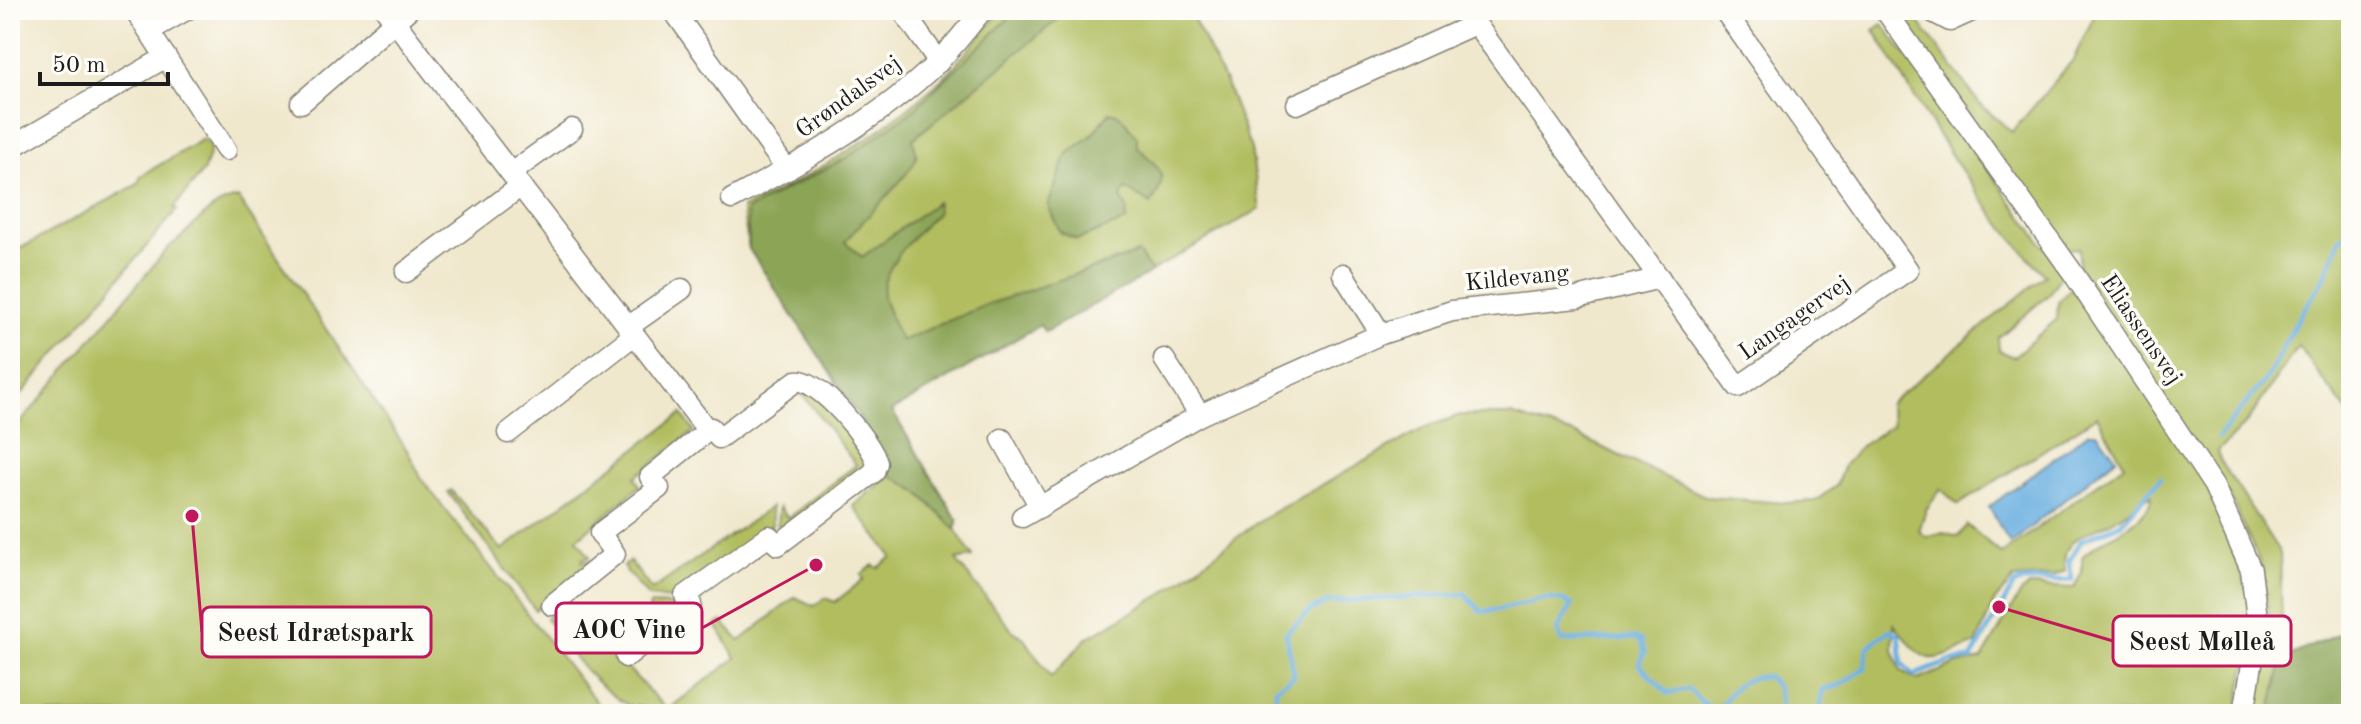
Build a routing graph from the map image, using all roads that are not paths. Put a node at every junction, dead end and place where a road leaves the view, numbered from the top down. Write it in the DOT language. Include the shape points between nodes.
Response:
graph roads {
  1 [pos="135,10"];
  2 [pos="186,10"];
  3 [pos="673,10"];
  4 [pos="902,10"];
  5 [pos="983,10"];
  6 [pos="1724,10"];
  7 [pos="1885,10"];
  8 [pos="1929,10"];
  9 [pos="1974,10"];
  10 [pos="396,14"];
  11 [pos="1471,17"];
  12 [pos="149,31"];
  13 [pos="166,57"];
  14 [pos="939,62"];
  15 [pos="301,103"];
  16 [pos="1297,104"];
  17 [pos="572,129"];
  18 [pos="10,148"];
  19 [pos="226,150"];
  20 [pos="787,170"];
  21 [pos="516,180"];
  22 [pos="732,199"];
  23 [pos="406,272"];
  24 [pos="1343,274"];
  25 [pos="1660,278"];
  26 [pos="682,289"];
  27 [pos="631,331"];
  28 [pos="1381,334"];
  29 [pos="1164,359"];
  30 [pos="1200,415"];
  31 [pos="708,431"];
  32 [pos="508,433"];
  33 [pos="1002,439"];
  34 [pos="552,605"];
  35 [pos="626,657"];
  36 [pos="2244,714"];
  1 -- 12 [label="street"];
  2 -- 12 [label="street"];
  3 -- 20 [label="street, Grøndalsvej"];
  4 -- 14 [label="street, Grøndalsvej"];
  5 -- 14 [label="street, Grøndalsvej"];
  6 -- 25 [label="street, Langagervej" via="1908,270 1738,387"];
  7 -- 36 [label="street, Eliassensvej" via="2073,273 2214,486 2251,570 2258,626"];
  8 -- 9 [label="street" via="1950,21"];
  10 -- 15 [label="street"];
  10 -- 21 [label="street"];
  11 -- 16 [label="street, Langagervej"];
  11 -- 25 [label="street, Langagervej"];
  12 -- 13 [label="street"];
  13 -- 18 [label="street"];
  13 -- 19 [label="street"];
  14 -- 20 [label="street, Grøndalsvej" via="881,110"];
  17 -- 21 [label="street"];
  20 -- 22 [label="street, Grøndalsvej"];
  21 -- 23 [label="street"];
  21 -- 27 [label="street"];
  24 -- 28 [label="street"];
  25 -- 28 [label="street, Kildevang" via="1577,298 1452,311"];
  26 -- 27 [label="street"];
  27 -- 31 [label="street"];
  27 -- 32 [label="street"];
  28 -- 30 [label="street, Kildevang"];
  29 -- 30 [label="street"];
  30 -- 33 [label="street, Kildevang" via="1031,512"];
  31 -- 34 [label="street" via="650,477 659,488 600,533 615,554"];
  31 -- 35 [label="street" via="711,428 719,438 804,380 823,392 871,448 877,463 868,479 778,545 769,536 685,596 691,604"];
}
